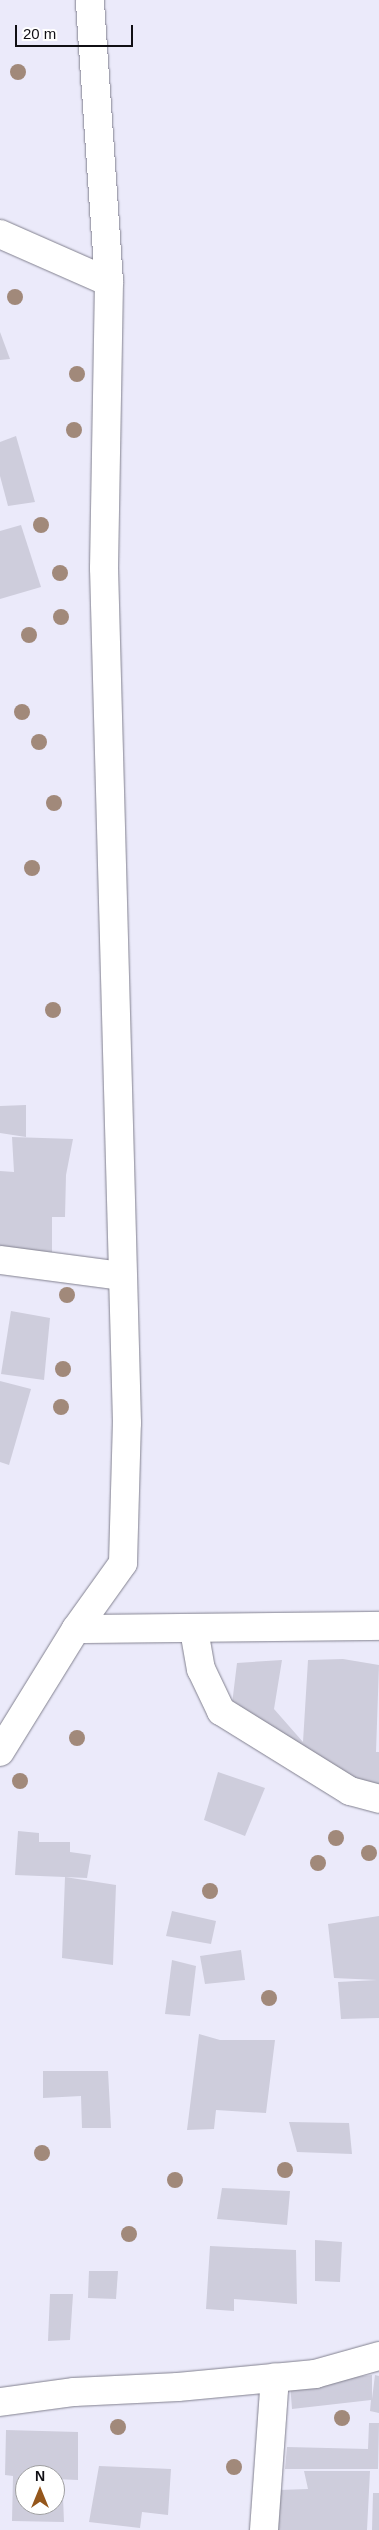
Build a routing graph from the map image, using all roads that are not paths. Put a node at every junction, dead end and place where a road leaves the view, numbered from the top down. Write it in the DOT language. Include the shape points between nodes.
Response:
graph roads {
  1 [pos="90,0"];
  2 [pos="0,234"];
  3 [pos="109,282"];
  4 [pos="0,1260"];
  5 [pos="122,1276"];
  6 [pos="379,1626"];
  7 [pos="76,1629"];
  8 [pos="194,1630"];
  9 [pos="0,1752"];
  10 [pos="379,1799"];
  11 [pos="379,2356"];
  12 [pos="275,2377"];
  13 [pos="0,2402"];
  14 [pos="264,2530"];
  1 -- 3 [label="street"];
  2 -- 3 [label="street"];
  3 -- 5 [label="street" via="104,568"];
  4 -- 5 [label="street"];
  5 -- 7 [label="street" via="127,1423 123,1563"];
  6 -- 8 [label="street"];
  7 -- 8 [label="street"];
  7 -- 9 [label="street"];
  8 -- 10 [label="street" via="201,1669 222,1711 350,1791"];
  11 -- 12 [label="street" via="315,2374"];
  12 -- 13 [label="street" via="178,2387 74,2392"];
  12 -- 14 [label="street"];
}
